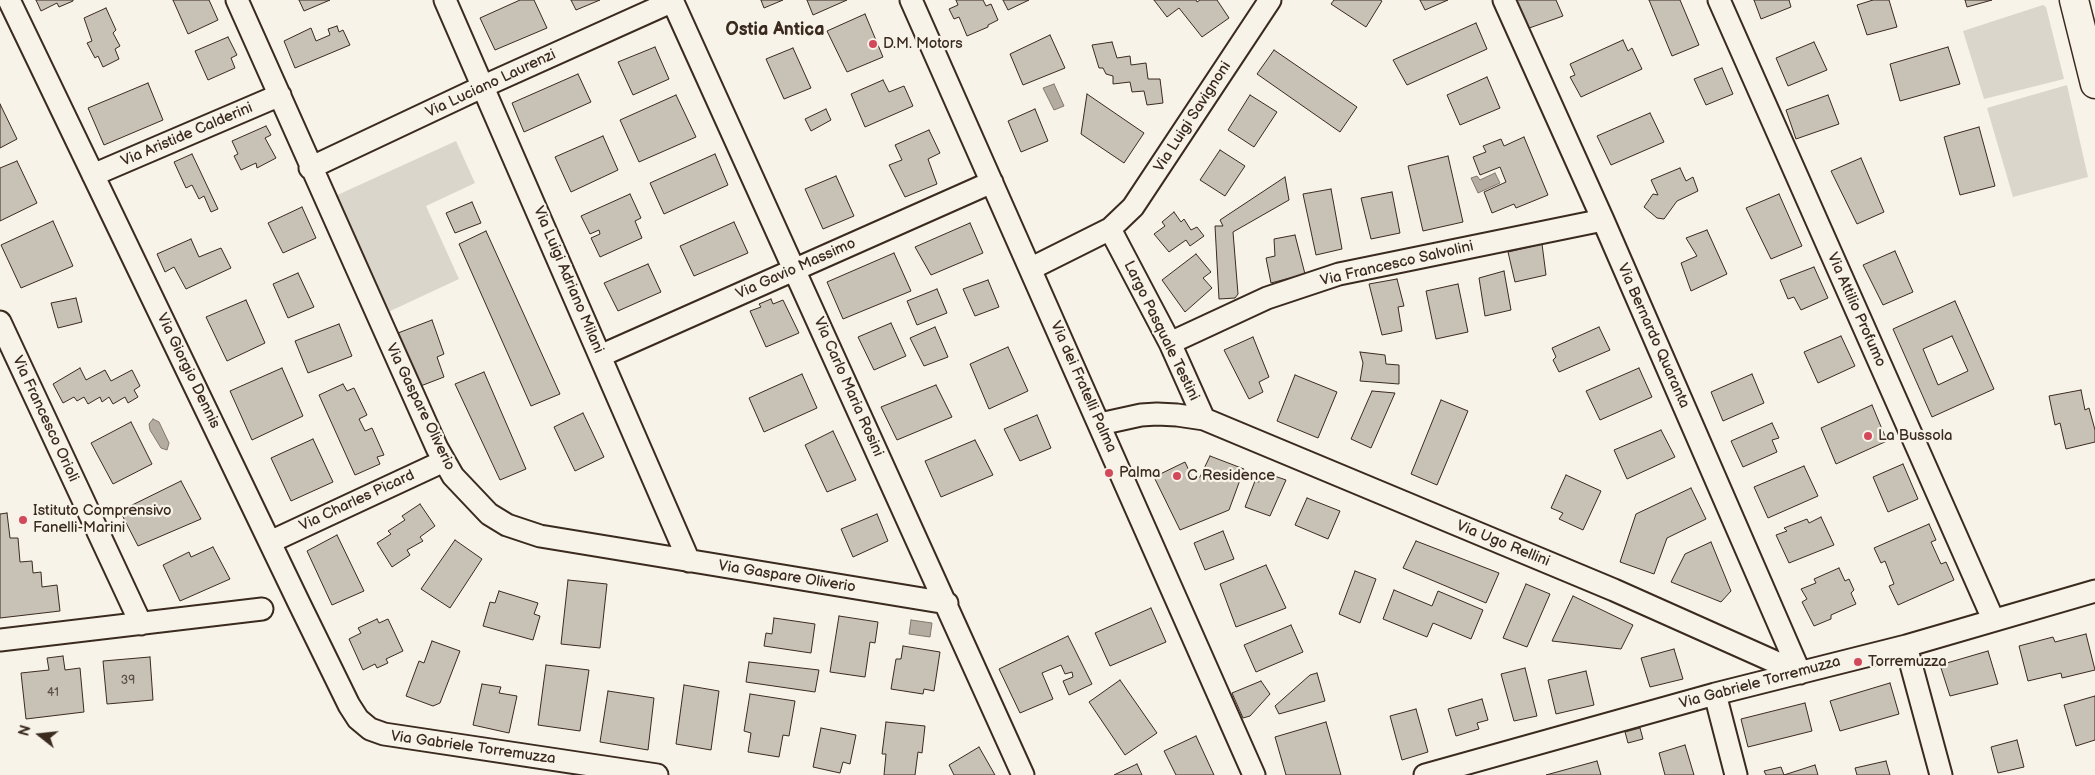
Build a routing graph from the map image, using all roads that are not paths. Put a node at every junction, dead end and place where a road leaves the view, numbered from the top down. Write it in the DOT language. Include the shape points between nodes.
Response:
graph roads {
  1 [pos="9,0"];
  2 [pos="237,0"];
  3 [pos="445,0"];
  4 [pos="911,0"];
  5 [pos="1270,0"];
  6 [pos="1504,0"];
  7 [pos="1719,0"];
  8 [pos="2074,0"];
  9 [pos="673,1"];
  10 [pos="2095,84"];
  11 [pos="484,86"];
  12 [pos="280,96"];
  13 [pos="310,168"];
  14 [pos="94,175"];
  15 [pos="992,182"];
  16 [pos="1603,220"];
  17 [pos="1110,229"];
  18 [pos="1030,269"];
  19 [pos="795,270"];
  20 [pos="0,322"];
  21 [pos="1170,343"];
  22 [pos="600,356"];
  23 [pos="1204,419"];
  24 [pos="1100,424"];
  25 [pos="444,461"];
  26 [pos="270,542"];
  27 [pos="689,561"];
  28 [pos="2095,591"];
  29 [pos="947,603"];
  30 [pos="262,609"];
  31 [pos="1993,619"];
  32 [pos="141,624"];
  33 [pos="0,640"];
  34 [pos="1906,646"];
  35 [pos="1800,672"];
  36 [pos="1715,694"];
  37 [pos="377,732"];
  38 [pos="1491,766"];
  39 [pos="657,775"];
  40 [pos="1023,775"];
  41 [pos="1254,775"];
  42 [pos="1425,775"];
  43 [pos="1736,775"];
  44 [pos="1941,775"];
  1 -- 14 [label="street, Via Giorgio Dennis"];
  2 -- 12 [label="street, Via Gaspare Oliverio"];
  3 -- 11 [label="street, Via Luigi Adriano Milani"];
  4 -- 15 [label="street, Via dei Fratelli Palma"];
  5 -- 17 [label="street, Via Luigi Savignoni" via="1133,207"];
  6 -- 16 [label="street, Via Bernardo Quaranta"];
  7 -- 31 [label="street, Via Attilio Profumo"];
  8 -- 10 [label="main road"];
  9 -- 11 [label="street, Via Luciano Laurenzi"];
  9 -- 19 [label="street, Via Carlo Maria Rosini"];
  11 -- 13 [label="street, Via Luciano Laurenzi"];
  11 -- 22 [label="street, Via Luigi Adriano Milani"];
  12 -- 13 [label="street, Via Gaspare Oliverio"];
  12 -- 14 [label="street, Via Aristide Calderini"];
  13 -- 25 [label="street, Via Gaspare Oliverio"];
  14 -- 26 [label="street, Via Giorgio Dennis"];
  15 -- 18 [label="street, Via dei Fratelli Palma"];
  15 -- 19 [label="street, Via Gavio Massimo"];
  16 -- 21 [label="street, Via Francesco Salvolini" via="1340,274 1267,298"];
  16 -- 35 [label="street, Via Bernardo Quaranta"];
  17 -- 18 [label="street"];
  17 -- 21 [label="street, Largo Pasquale Testini"];
  18 -- 24 [label="street, Via dei Fratelli Palma"];
  19 -- 22 [label="street, Via Gavio Massimo"];
  19 -- 29 [label="street, Via Carlo Maria Rosini"];
  20 -- 32 [label="street, Via Francesco Orioli"];
  21 -- 23 [label="street, Largo Pasquale Testini"];
  22 -- 27 [label="street, Via Luigi Adriano Milani"];
  23 -- 24 [label="street, Largo Pasquale Testini" via="1157,414"];
  23 -- 35 [label="street, Via Ugo Rellini" via="1614,590"];
  24 -- 41 [label="street, Via dei Fratelli Palma"];
  25 -- 26 [label="street, Via Charles Picard"];
  25 -- 27 [label="street, Via Gaspare Oliverio" via="481,507 497,520 518,530"];
  26 -- 37 [label="street, Via Giorgio Dennis" via="354,713 364,725"];
  27 -- 29 [label="street, Via Gaspare Oliverio"];
  28 -- 31 [label="street, Via Gabriele Torremuzza"];
  29 -- 40 [label="street, Via Carlo Maria Rosini"];
  30 -- 32 [label="street"];
  31 -- 34 [label="street, Via Gabriele Torremuzza"];
  32 -- 33 [label="street"];
  34 -- 35 [label="street, Via Gabriele Torremuzza"];
  34 -- 44 [label="street"];
  35 -- 36 [label="street, Via Gabriele Torremuzza"];
  36 -- 38 [label="street, Via Gabriele Torremuzza"];
  36 -- 43 [label="street"];
  37 -- 39 [label="street, Via Gabriele Torremuzza"];
  38 -- 42 [label="street, Via Gabriele Torremuzza"];
}
